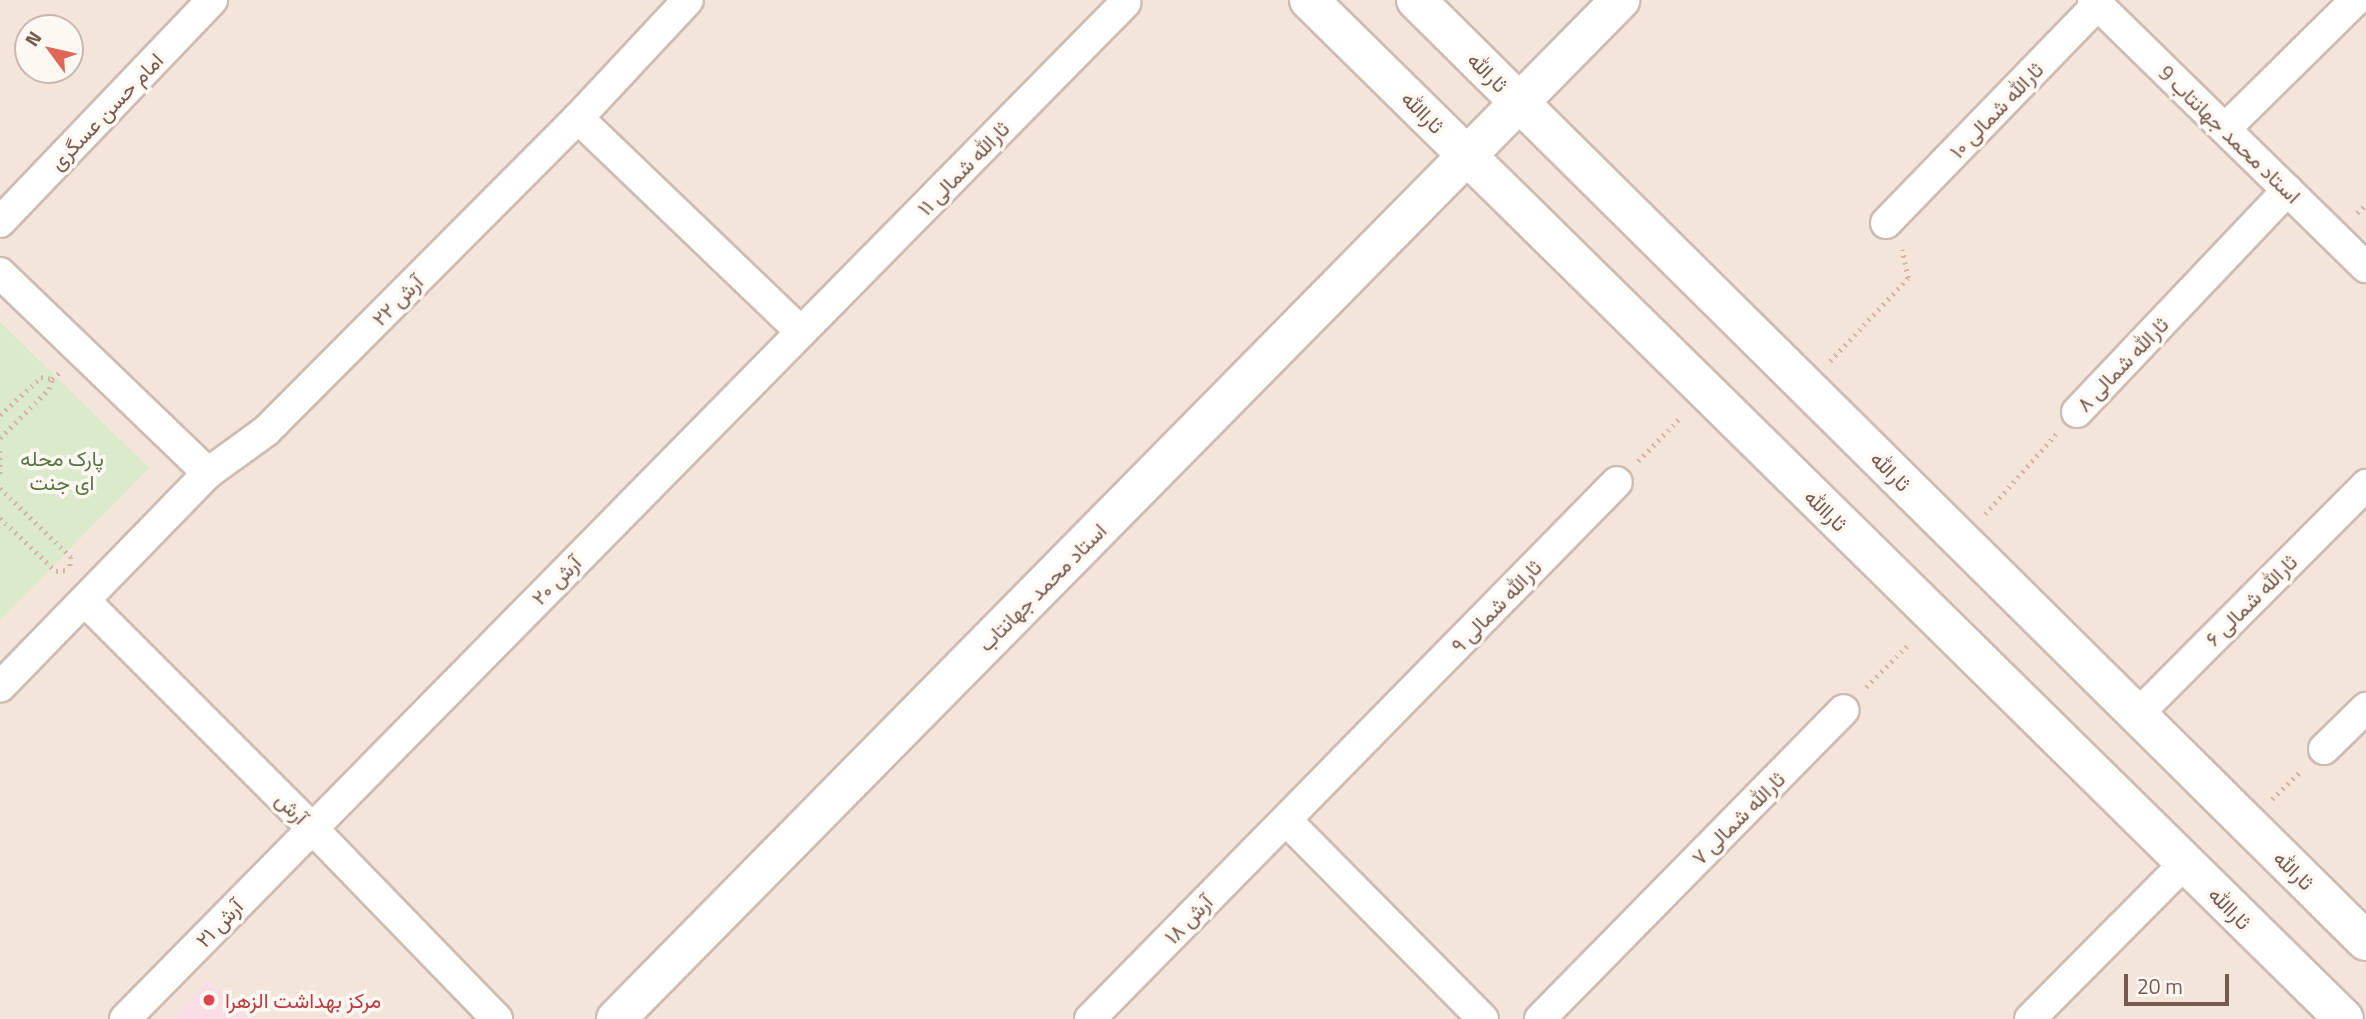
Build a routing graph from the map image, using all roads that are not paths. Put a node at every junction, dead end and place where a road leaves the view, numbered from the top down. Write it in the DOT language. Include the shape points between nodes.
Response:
graph roads {
  1 [pos="212,0"];
  2 [pos="688,0"];
  3 [pos="1309,0"];
  4 [pos="1416,0"];
  5 [pos="1620,0"];
  6 [pos="2356,0"];
  7 [pos="2096,2"];
  8 [pos="1125,3"];
  9 [pos="1519,102"];
  10 [pos="578,118"];
  11 [pos="2225,129"];
  12 [pos="1467,155"];
  13 [pos="2288,190"];
  14 [pos="1890,219"];
  15 [pos="0,222"];
  16 [pos="2366,267"];
  17 [pos="0,273"];
  18 [pos="801,332"];
  19 [pos="2077,412"];
  20 [pos="208,473"];
  21 [pos="1617,482"];
  22 [pos="2366,485"];
  23 [pos="85,601"];
  24 [pos="0,687"];
  25 [pos="2366,708"];
  26 [pos="1844,710"];
  27 [pos="2137,715"];
  28 [pos="2324,749"];
  29 [pos="1286,820"];
  30 [pos="312,828"];
  31 [pos="2185,863"];
  32 [pos="2363,934"];
  33 [pos="125,1019"];
  34 [pos="497,1019"];
  35 [pos="616,1019"];
  36 [pos="1090,1019"];
  37 [pos="1483,1019"];
  38 [pos="1540,1019"];
  39 [pos="2030,1019"];
  40 [pos="2344,1019"];
  1 -- 15 [label="street, امام حسن عسگری"];
  2 -- 10 [label="street, آرش ۲۲"];
  3 -- 12 [label="main road, ثاراالله"];
  4 -- 9 [label="main road, ثارالله"];
  5 -- 9 [label="main road"];
  6 -- 11 [label="street"];
  7 -- 11 [label="street, استاد محمد جهانتاب 9"];
  7 -- 14 [label="street, ثارالله شمالی ۱۰"];
  8 -- 18 [label="street, ثارالله شمالی ۱۱"];
  9 -- 12 [label="main road, استاد محمد جهانتاب"];
  9 -- 27 [label="main road, ثارالله"];
  10 -- 18 [label="street"];
  10 -- 20 [label="street, آرش ۲۲" via="266,431"];
  11 -- 13 [label="street, استاد محمد جهانتاب 9"];
  12 -- 31 [label="main road, ثاراالله"];
  12 -- 35 [label="main road, استاد محمد جهانتاب"];
  13 -- 16 [label="street, استاد محمد جهانتاب 9"];
  13 -- 19 [label="street, ثارالله شمالی ۸"];
  17 -- 20 [label="street"];
  18 -- 30 [label="street, آرش ۲۰"];
  20 -- 23 [label="street, آرش ۲۲"];
  21 -- 29 [label="street, ثارالله شمالی ۹"];
  22 -- 27 [label="street, ثارالله شمالی ۶"];
  23 -- 24 [label="street, آرش ۲۲"];
  23 -- 30 [label="street, آرش"];
  25 -- 28 [label="street"];
  26 -- 38 [label="street, ثارالله شمالی ۷"];
  27 -- 32 [label="main road, ثارالله"];
  29 -- 36 [label="street, آرش ۱۸"];
  29 -- 37 [label="street"];
  30 -- 33 [label="street, آرش ۲۱"];
  30 -- 34 [label="street, آرش"];
  31 -- 39 [label="street"];
  31 -- 40 [label="main road, ثاراالله"];
}
